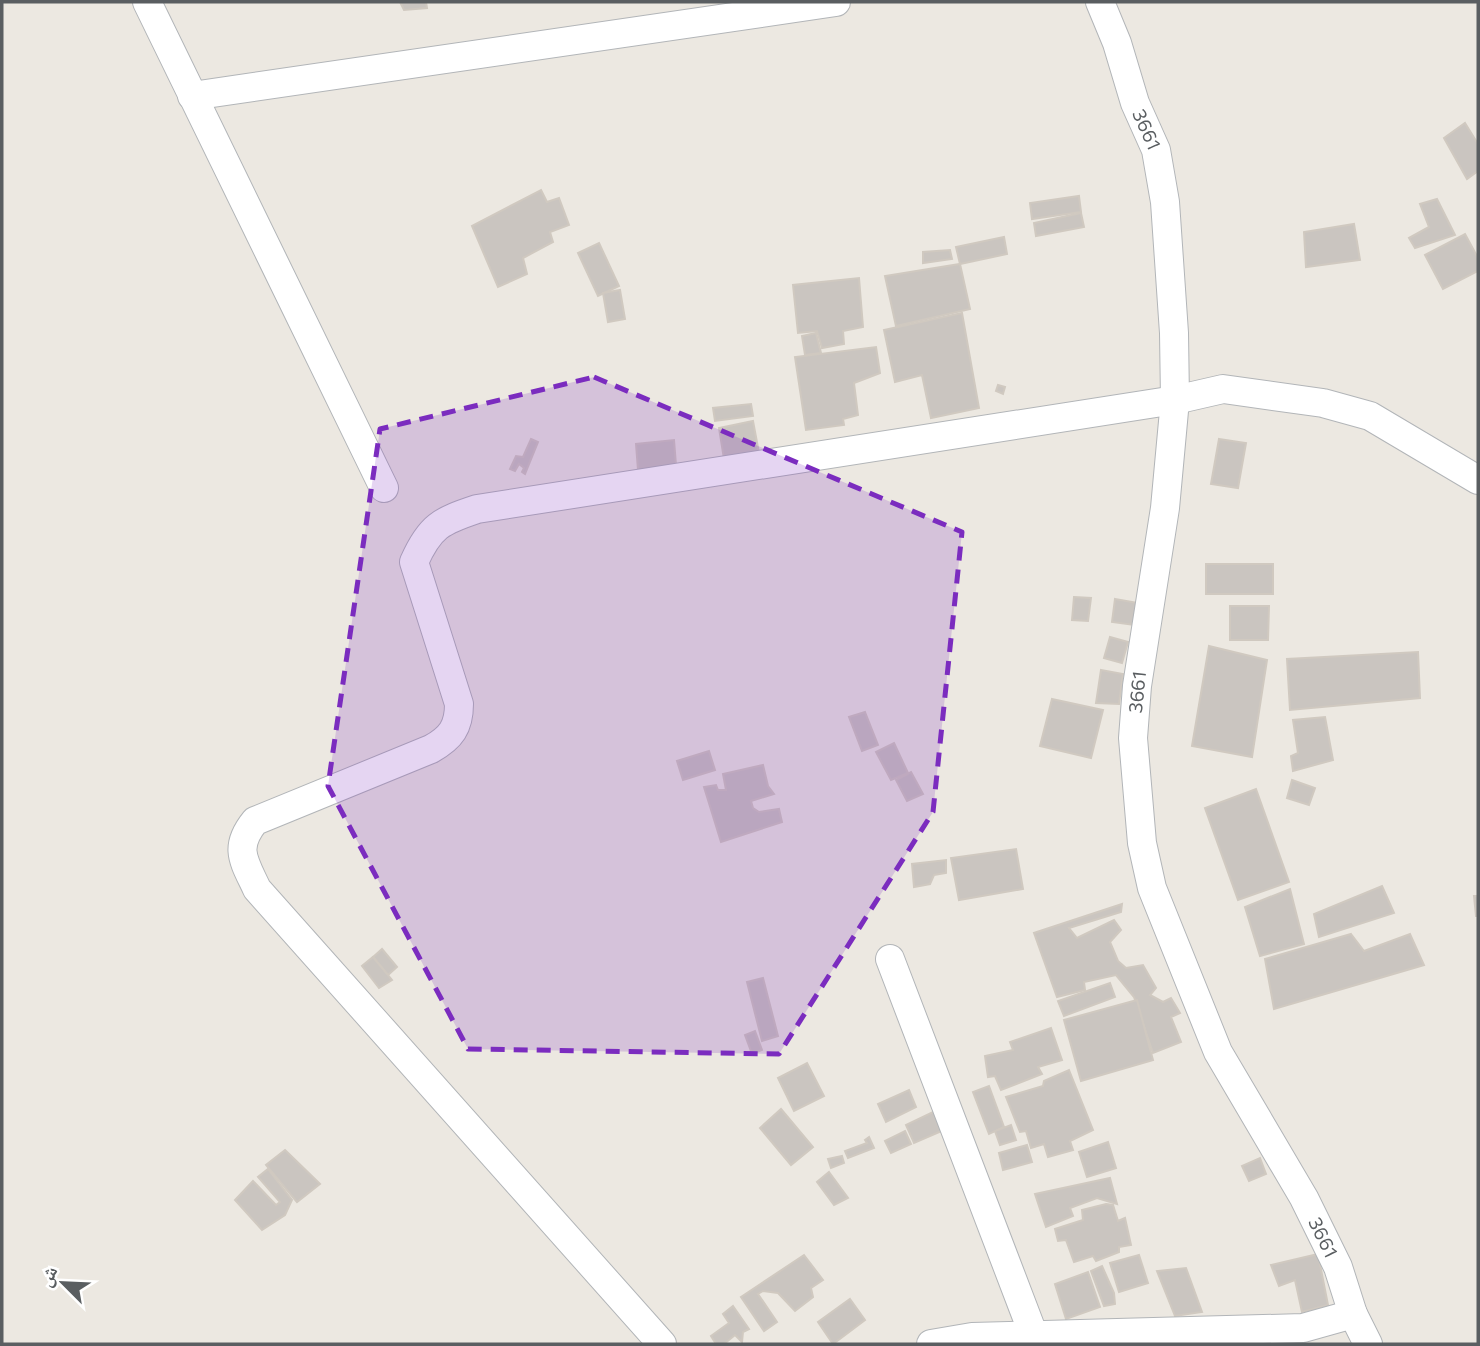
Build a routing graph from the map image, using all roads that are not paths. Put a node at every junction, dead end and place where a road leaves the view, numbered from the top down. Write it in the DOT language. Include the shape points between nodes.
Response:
graph roads {
  1 [pos="147,2"];
  2 [pos="836,2"];
  3 [pos="1100,2"];
  4 [pos="191,96"];
  5 [pos="1175,400"];
  6 [pos="1478,480"];
  7 [pos="384,488"];
  8 [pos="890,959"];
  9 [pos="1353,1314"];
  10 [pos="1034,1336"];
  11 [pos="662,1344"];
  12 [pos="936,1344"];
  13 [pos="1368,1344"];
  1 -- 4 [label="street"];
  2 -- 4 [label="street"];
  3 -- 5 [label="street, 3661" via="1156,150 1174,333"];
  4 -- 7 [label="street"];
  5 -- 6 [label="street" via="1223,388 1268,393 1370,416"];
  5 -- 9 [label="street, 3661" via="1133,738 1142,843 1152,888 1218,1052 1304,1198 1338,1267"];
  5 -- 11 [label="street" via="477,509 444,520 423,542 414,562 459,704 459,721 448,740 255,821 243,835 242,856 257,889"];
  8 -- 10 [label="street"];
  9 -- 10 [label="street" via="1303,1328"];
  9 -- 13 [label="street, 3661"];
  10 -- 12 [label="street" via="972,1337"];
}
